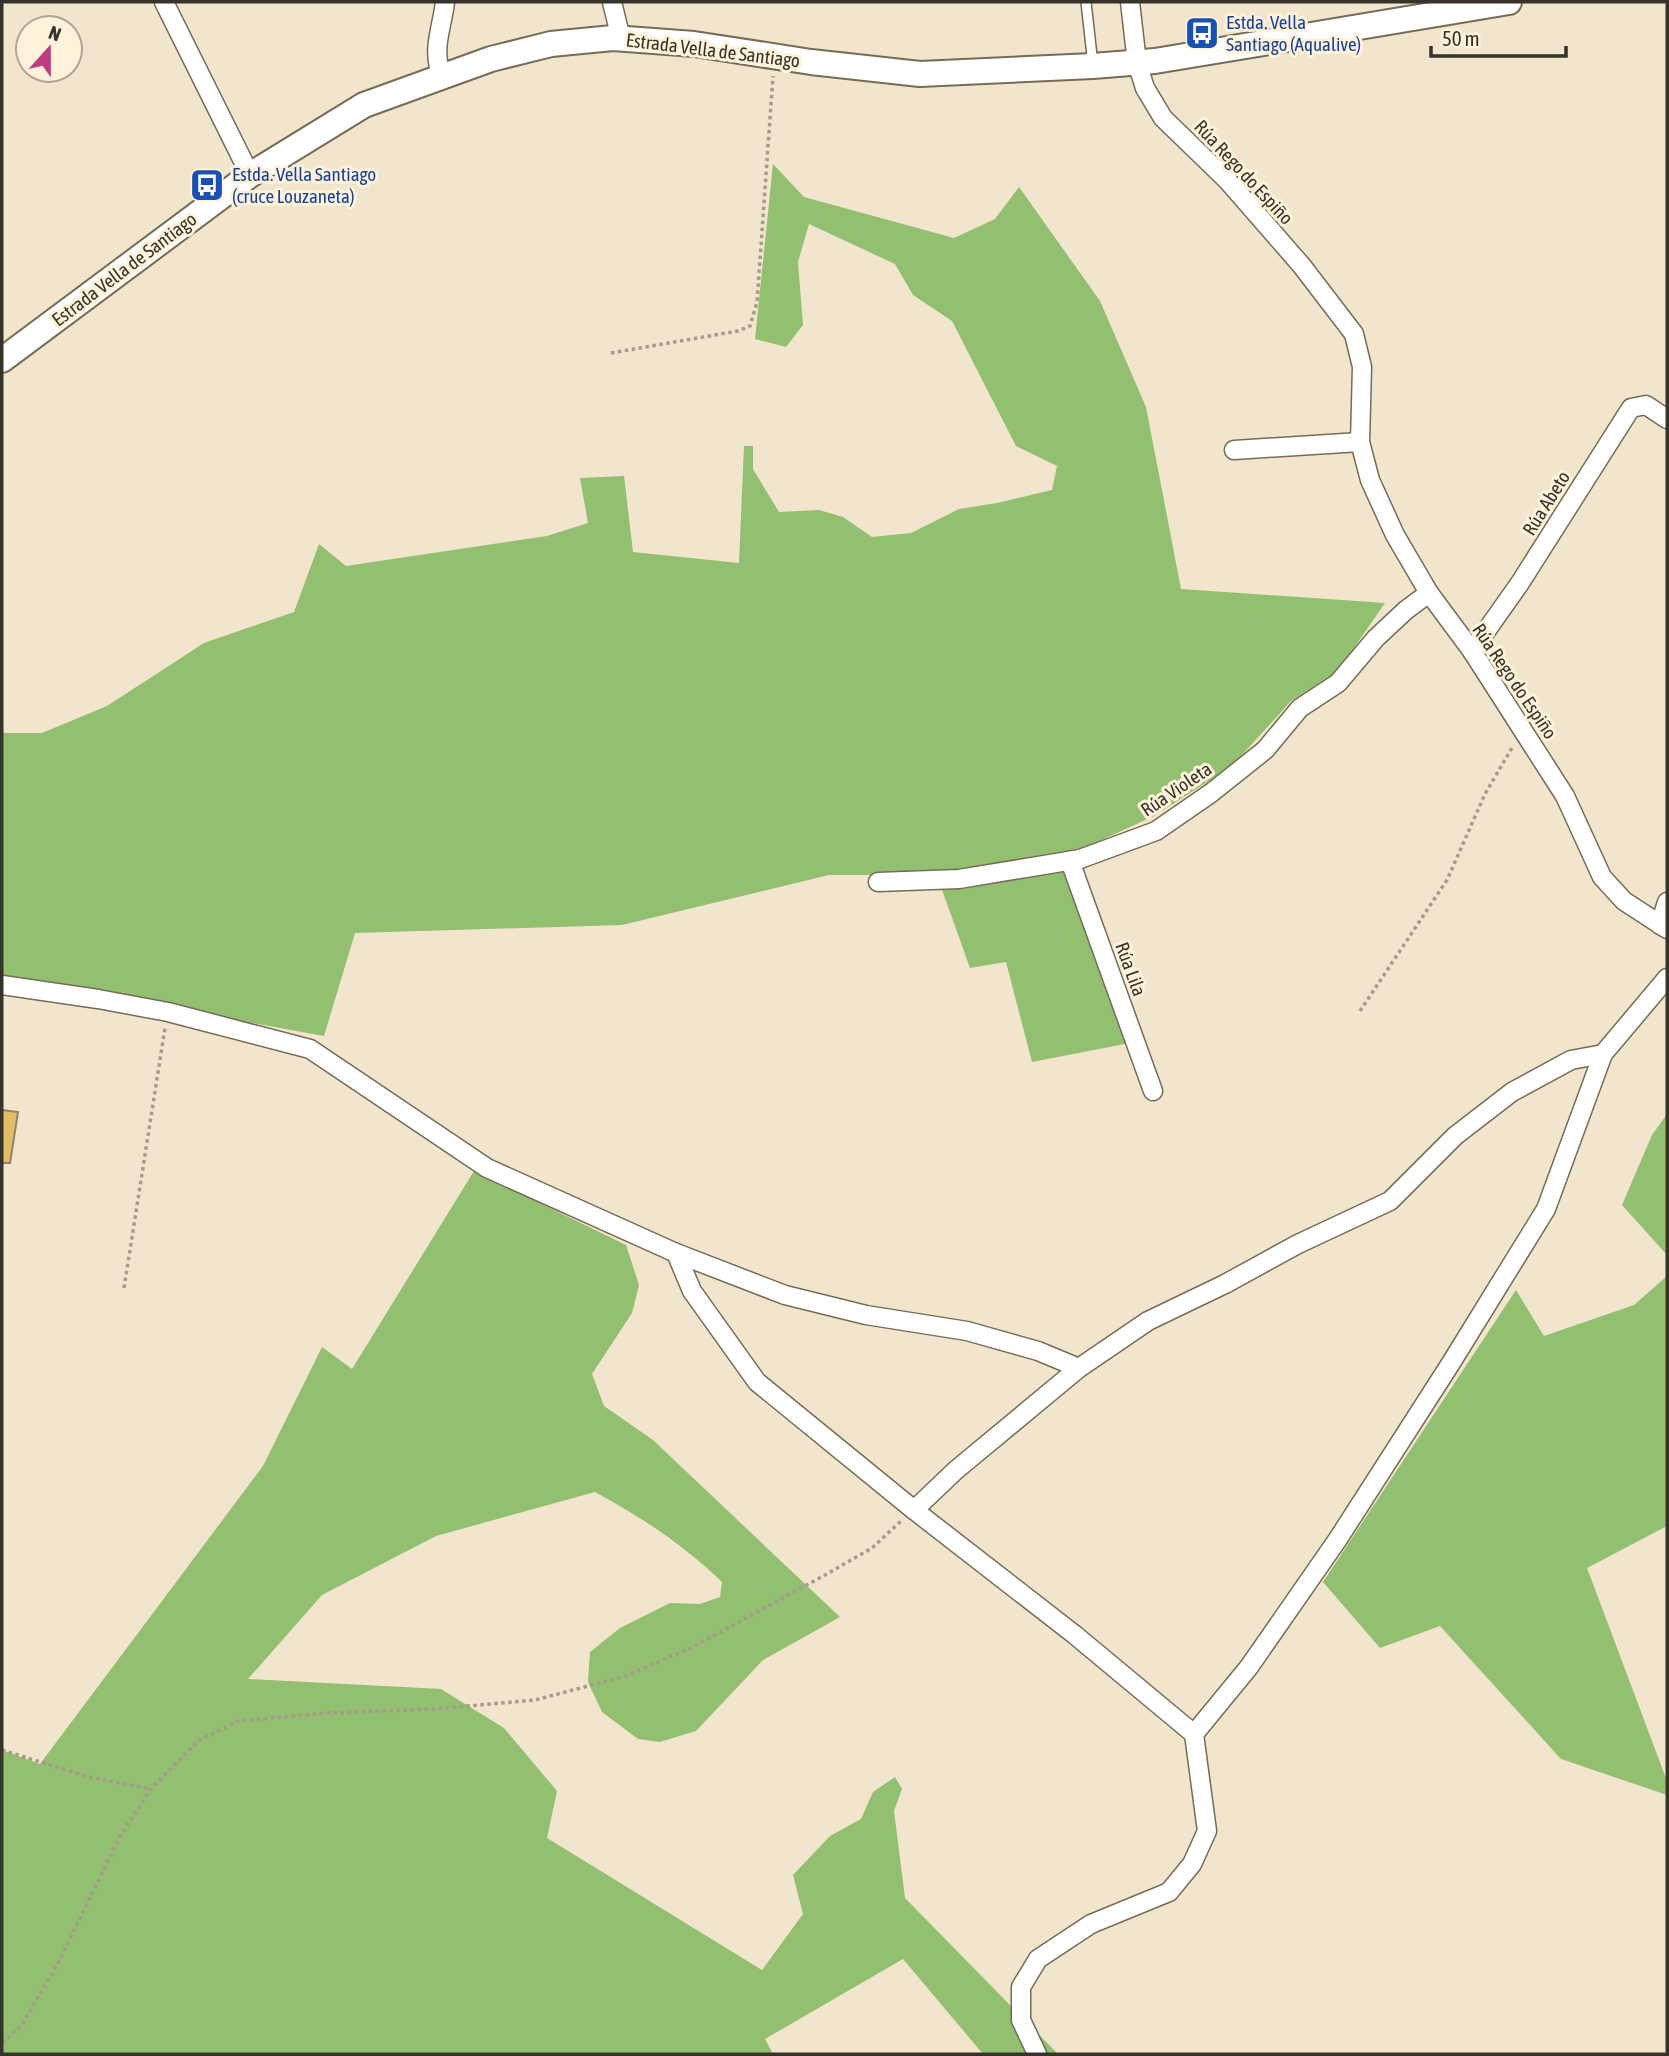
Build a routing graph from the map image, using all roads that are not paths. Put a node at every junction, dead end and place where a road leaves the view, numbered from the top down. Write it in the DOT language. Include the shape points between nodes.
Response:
graph roads {
  1 [pos="164,2"];
  2 [pos="445,2"];
  3 [pos="612,2"];
  4 [pos="1086,2"];
  5 [pos="1130,2"];
  6 [pos="1509,2"];
  7 [pos="621,38"];
  8 [pos="1137,62"];
  9 [pos="1093,66"];
  10 [pos="442,76"];
  11 [pos="250,175"];
  12 [pos="2,360"];
  13 [pos="1667,419"];
  14 [pos="1360,442"];
  15 [pos="1234,450"];
  16 [pos="1429,593"];
  17 [pos="1472,651"];
  18 [pos="1070,861"];
  19 [pos="878,882"];
  20 [pos="1667,902"];
  21 [pos="1664,927"];
  22 [pos="1667,978"];
  23 [pos="2,985"];
  24 [pos="1603,1054"];
  25 [pos="1153,1091"];
  26 [pos="676,1253"];
  27 [pos="1079,1368"];
  28 [pos="914,1510"];
  29 [pos="1194,1734"];
  30 [pos="1037,2054"];
  1 -- 11 [label="street"];
  2 -- 10 [label="street" via="436,51"];
  3 -- 7 [label="street"];
  4 -- 9 [label="lane"];
  5 -- 8 [label="street, Rúa Rego do Espiño"];
  6 -- 8 [label="main road, Estrada Vella de Santiago"];
  7 -- 9 [label="main road, Estrada Vella de Santiago" via="920,74"];
  7 -- 10 [label="main road, Estrada Vella de Santiago" via="551,44"];
  8 -- 9 [label="main road, Estrada Vella de Santiago"];
  8 -- 14 [label="street, Rúa Rego do Espiño" via="1145,88 1163,118 1236,191 1354,334 1362,366"];
  10 -- 11 [label="main road, Estrada Vella de Santiago" via="364,104"];
  11 -- 12 [label="main road, Estrada Vella de Santiago"];
  13 -- 17 [label="street, Rúa Abeto" via="1646,405 1631,408"];
  14 -- 15 [label="street"];
  14 -- 16 [label="street, Rúa Rego do Espiño" via="1370,480 1395,536"];
  16 -- 17 [label="street, Rúa Rego do Espiño"];
  16 -- 18 [label="street, Rúa Violeta" via="1376,638 1338,683 1300,708 1265,751 1211,793 1156,831"];
  17 -- 21 [label="street, Rúa Rego do Espiño" via="1565,796 1602,877 1624,901"];
  18 -- 19 [label="street, Rúa Violeta" via="959,879"];
  18 -- 25 [label="street, Rúa Lila"];
  20 -- 21 [label="street, Rúa Rego do Espiño"];
  22 -- 24 [label="street"];
  23 -- 26 [label="street" via="168,1012 310,1049 487,1168"];
  24 -- 27 [label="street" via="1572,1060 1512,1091 1455,1136 1390,1201 1147,1321"];
  24 -- 29 [label="street" via="1546,1209 1338,1539 1249,1667"];
  26 -- 27 [label="street" via="785,1295 866,1315 967,1331"];
  26 -- 28 [label="street" via="692,1291 757,1382"];
  27 -- 28 [label="street"];
  28 -- 29 [label="street"];
  29 -- 30 [label="street" via="1207,1831 1192,1864 1169,1892 1091,1924 1038,1959 1021,1987 1021,2020"];
}
